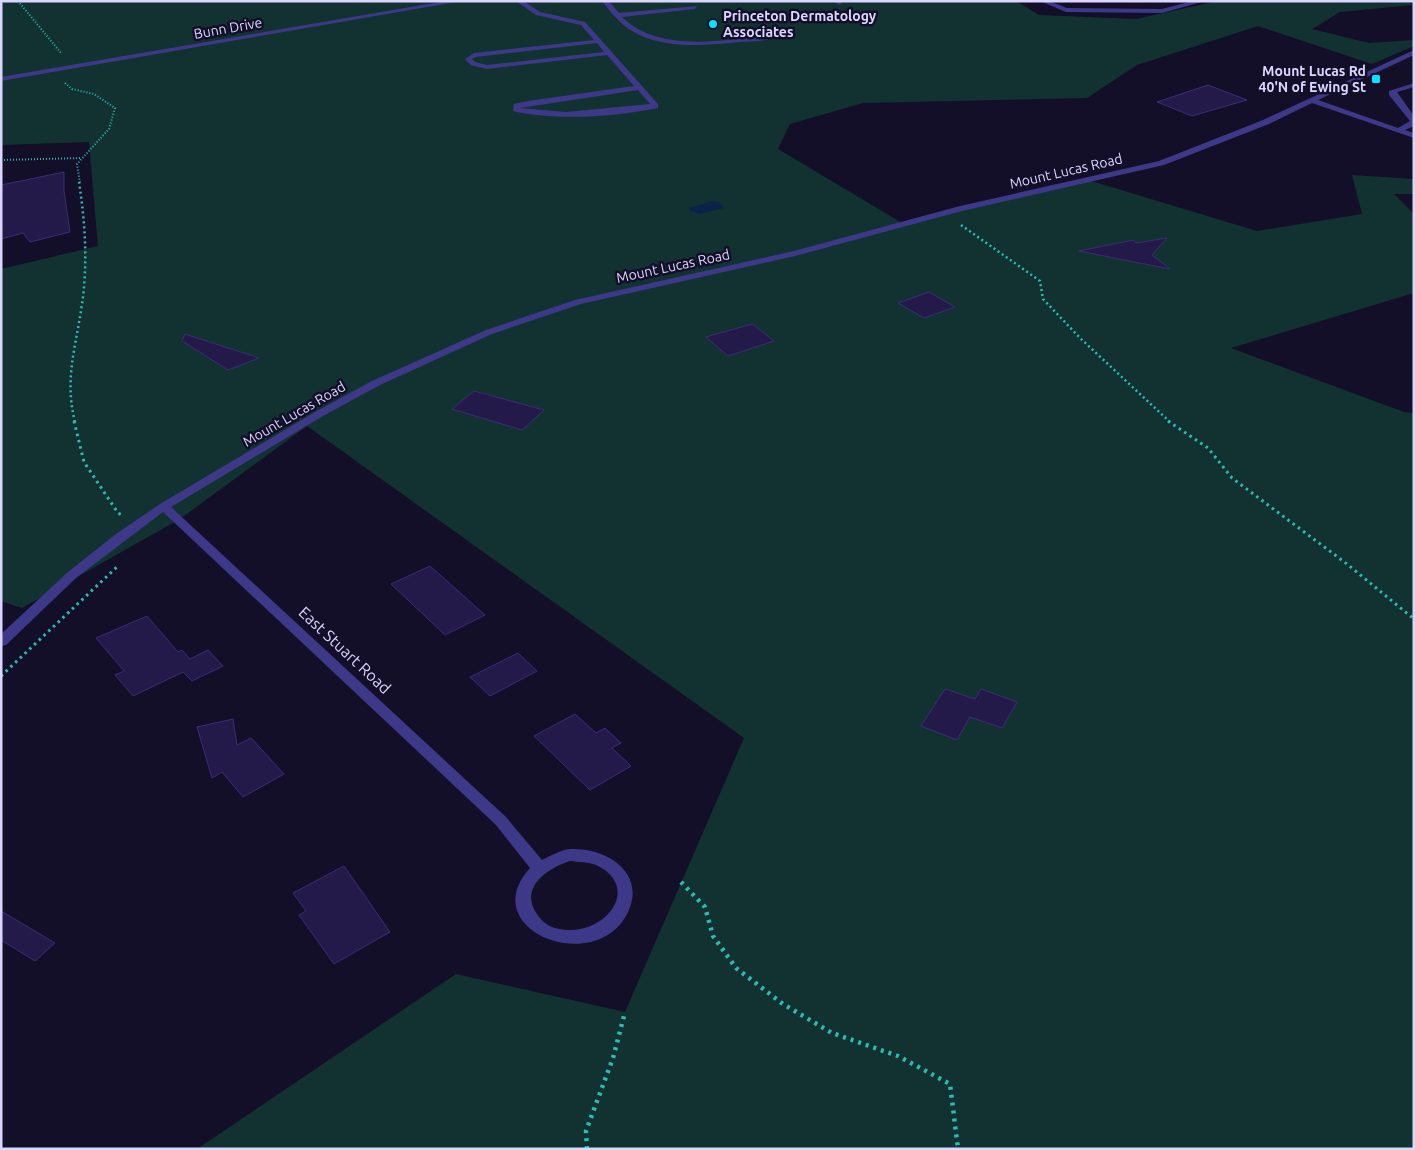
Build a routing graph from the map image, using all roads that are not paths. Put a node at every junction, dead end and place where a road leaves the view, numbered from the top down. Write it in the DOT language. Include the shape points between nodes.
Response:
graph roads {
  1 [pos="459,1"];
  2 [pos="519,1"];
  3 [pos="605,1"];
  4 [pos="1043,1"];
  5 [pos="1202,1"];
  6 [pos="1174,4"];
  7 [pos="695,7"];
  8 [pos="619,15"];
  9 [pos="773,36"];
  10 [pos="599,41"];
  11 [pos="1414,52"];
  12 [pos="609,53"];
  13 [pos="1,79"];
  14 [pos="1414,85"];
  15 [pos="640,88"];
  16 [pos="1311,100"];
  17 [pos="1400,103"];
  18 [pos="1414,104"];
  19 [pos="1397,131"];
  20 [pos="1414,136"];
  21 [pos="164,506"];
  22 [pos="1,642"];
  23 [pos="539,867"];
  1 -- 13 [label="street, Bunn Drive"];
  2 -- 10 [label="street" via="538,14 583,23"];
  3 -- 8 [label="street"];
  4 -- 6 [label="street" via="1066,10 1162,11"];
  5 -- 6 [label="street"];
  7 -- 8 [label="street"];
  8 -- 9 [label="street" via="633,29 661,39 701,44"];
  10 -- 12 [label="street"];
  10 -- 12 [label="street" via="474,55 468,59 473,64 487,66"];
  11 -- 16 [label="street, Mount Lucas Road"];
  12 -- 15 [label="street"];
  14 -- 17 [label="street" via="1393,91"];
  15 -- 15 [label="street" via="655,106 581,114 516,109 528,102"];
  16 -- 19 [label="street"];
  16 -- 21 [label="street, Mount Lucas Road" via="1235,136 1161,163 960,209 795,254 586,300 538,314 440,352 376,383"];
  17 -- 18 [label="street"];
  17 -- 19 [label="street" via="1414,121"];
  19 -- 20 [label="street"];
  21 -- 22 [label="street, Mount Lucas Road" via="72,575"];
  21 -- 23 [label="street, East Stuart Road" via="501,821"];
  23 -- 23 [label="street" via="523,892 523,905 539,929 570,938 588,936 610,924 624,906 626,892 623,879 615,868 602,860 587,855 570,855"];
}
